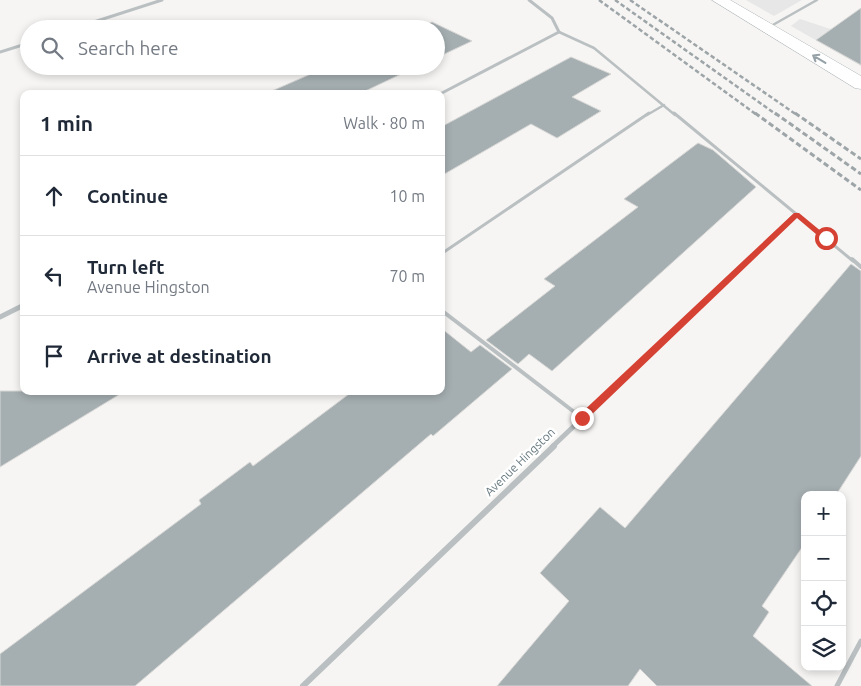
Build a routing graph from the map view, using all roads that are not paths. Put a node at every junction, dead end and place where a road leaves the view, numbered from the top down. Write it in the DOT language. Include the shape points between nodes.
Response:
graph roads {
  1 [pos="162,0"];
  2 [pos="529,0"];
  3 [pos="719,0"];
  4 [pos="817,0"];
  5 [pos="100,20"];
  6 [pos="766,28"];
  7 [pos="559,32"];
  8 [pos="20,46"];
  9 [pos="0,52"];
  10 [pos="861,84"];
  11 [pos="445,91"];
  12 [pos="664,105"];
  13 [pos="796,214"];
  14 [pos="445,251"];
  15 [pos="861,267"];
  16 [pos="20,307"];
  17 [pos="445,313"];
  18 [pos="0,317"];
  19 [pos="582,418"];
  20 [pos="861,641"];
  21 [pos="303,686"];
  22 [pos="837,686"];
  1 -- 5 [label="street"];
  2 -- 7 [label="street" via="558,25"];
  3 -- 6 [label="street"];
  4 -- 6 [label="lane"];
  10 -- 6 [label="street, one-way"];
  7 -- 11 [label="street"];
  7 -- 12 [label="lane" via="586,43"];
  8 -- 9 [label="street"];
  12 -- 13 [label="lane"];
  12 -- 14 [label="lane"];
  13 -- 15 [label="lane"];
  13 -- 19 [label="street, Avenue Hingston"];
  16 -- 18 [label="street"];
  17 -- 19 [label="lane"];
  19 -- 21 [label="street, Avenue Hingston"];
  20 -- 22 [label="lane"];
}
